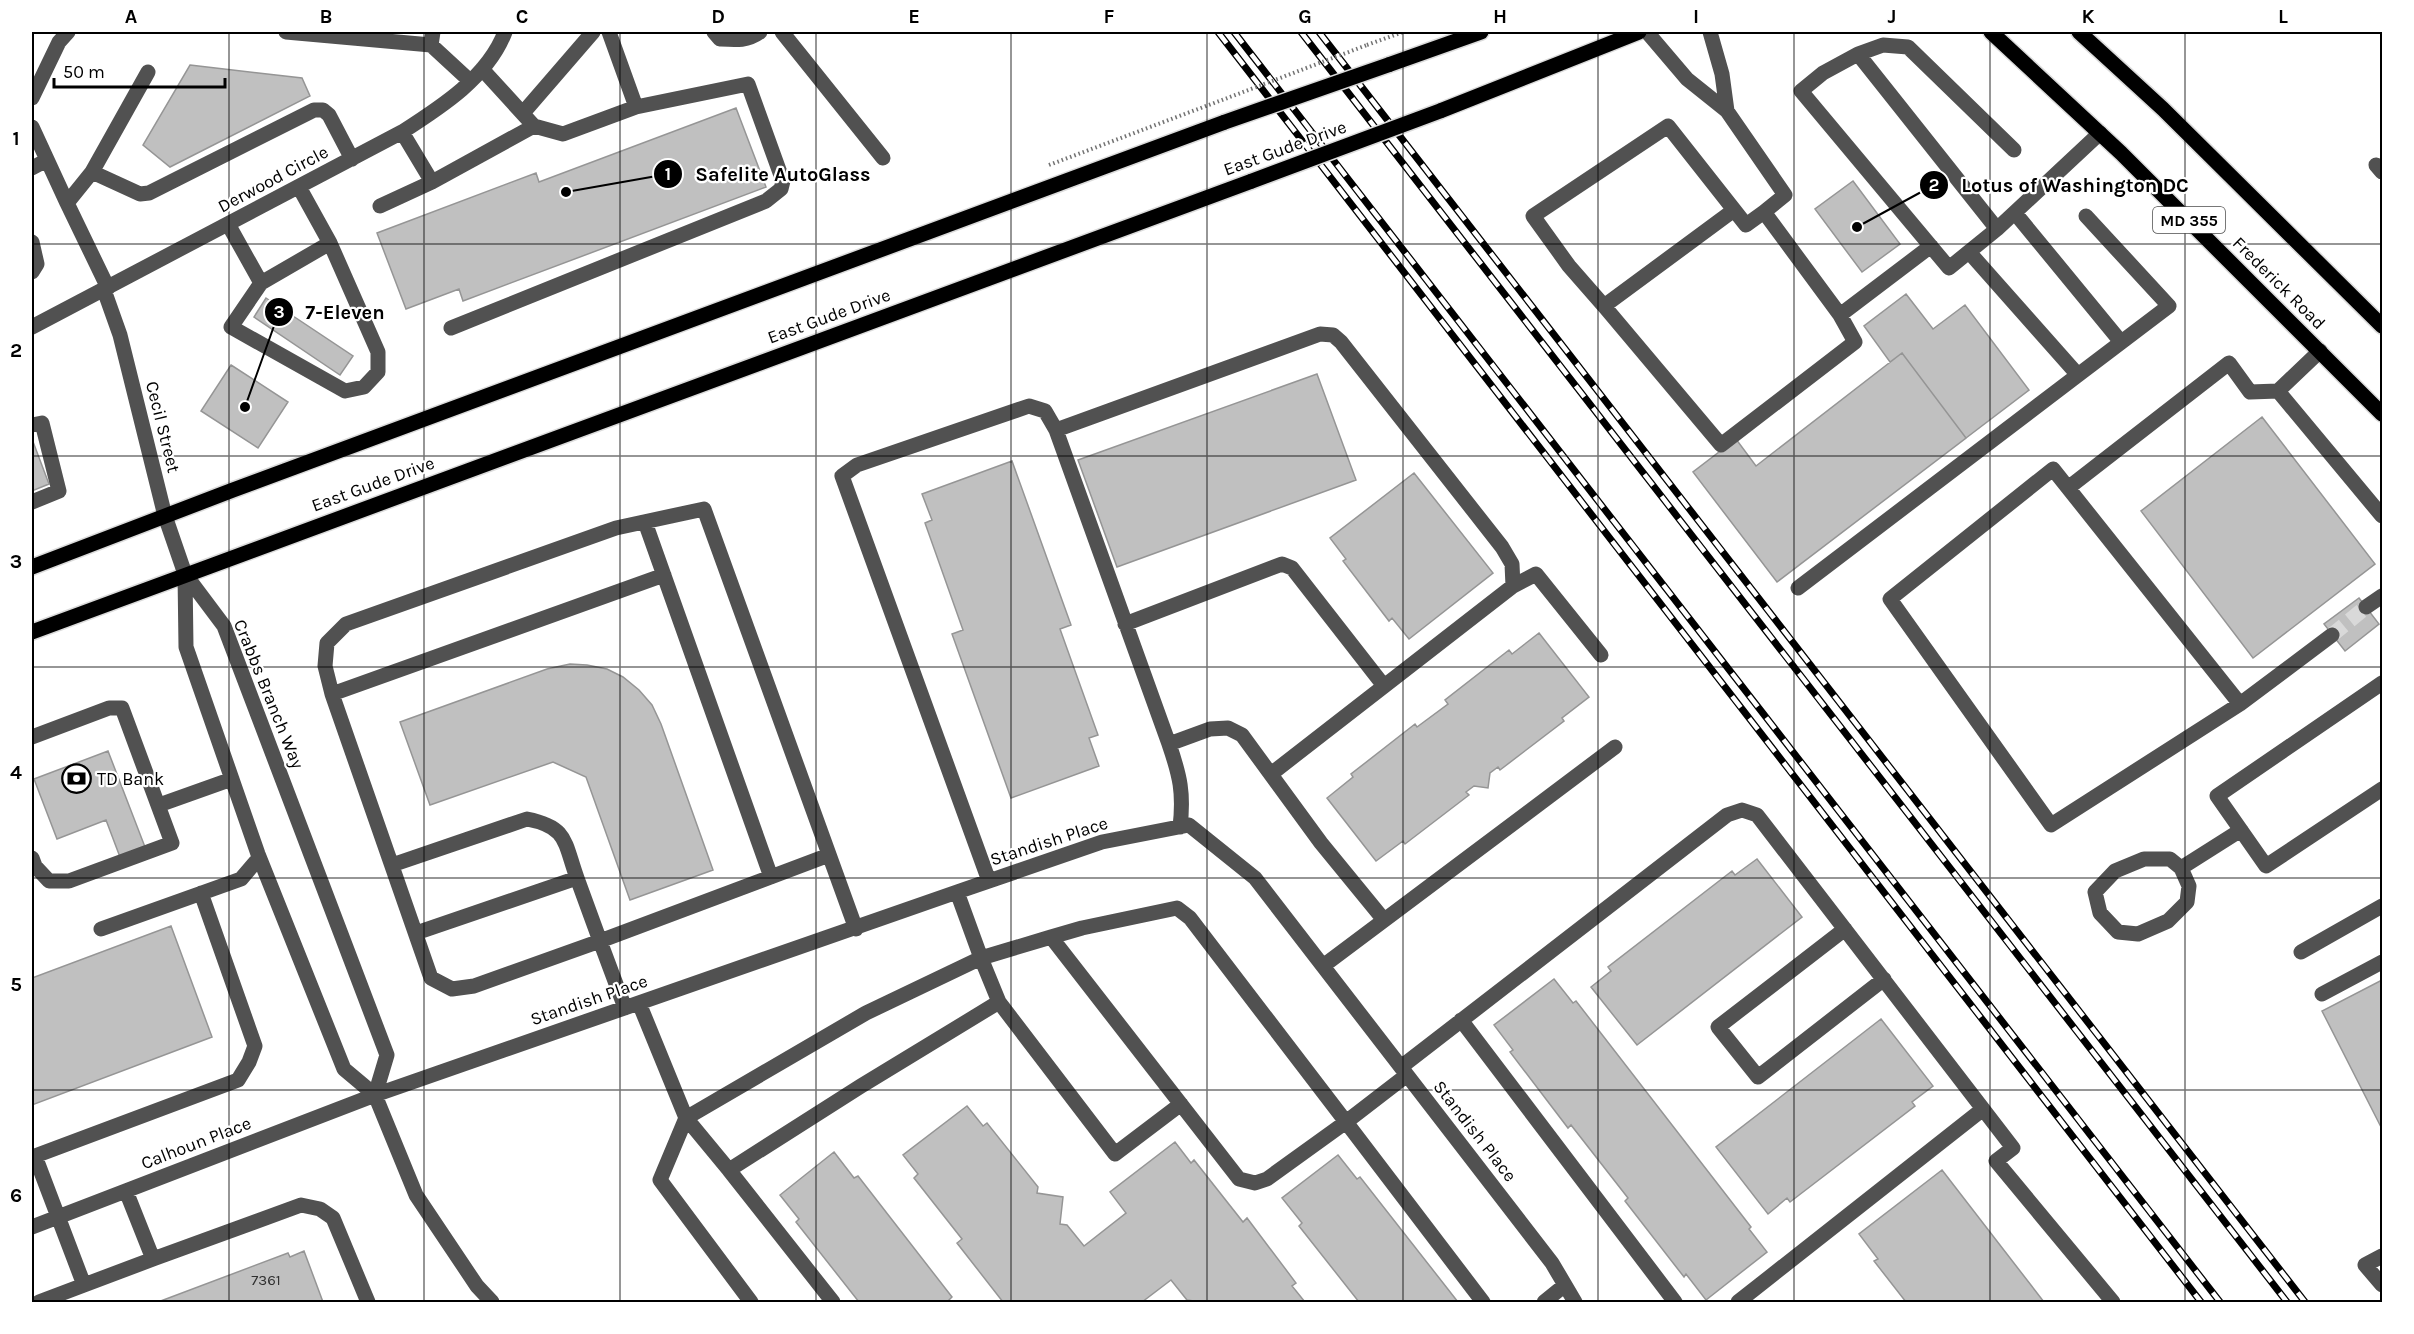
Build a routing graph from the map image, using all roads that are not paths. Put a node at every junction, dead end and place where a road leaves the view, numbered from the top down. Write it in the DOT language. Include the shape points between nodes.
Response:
graph roads {
  1 [pos="68,32"];
  2 [pos="286,32"];
  3 [pos="505,32"];
  4 [pos="593,32"];
  5 [pos="609,32"];
  6 [pos="714,32"];
  7 [pos="760,32"];
  8 [pos="782,32"];
  9 [pos="1481,32"];
  10 [pos="1639,32"];
  11 [pos="1647,32"];
  12 [pos="1710,32"];
  13 [pos="1991,32"];
  14 [pos="2079,32"];
  15 [pos="2089,32"];
  16 [pos="432,38"];
  17 [pos="2098,51"];
  18 [pos="1858,54"];
  19 [pos="482,69"];
  20 [pos="148,72"];
  21 [pos="470,81"];
  22 [pos="32,98"];
  23 [pos="636,107"];
  24 [pos="1727,111"];
  25 [pos="523,113"];
  26 [pos="534,126"];
  27 [pos="32,127"];
  28 [pos="402,132"];
  29 [pos="2100,134"];
  30 [pos="2014,150"];
  31 [pos="884,158"];
  32 [pos="351,159"];
  33 [pos="47,160"];
  34 [pos="32,168"];
  35 [pos="92,172"];
  36 [pos="432,182"];
  37 [pos="299,187"];
  38 [pos="67,203"];
  39 [pos="380,206"];
  40 [pos="1734,210"];
  41 [pos="1764,213"];
  42 [pos="2015,213"];
  43 [pos="2086,216"];
  44 [pos="228,224"];
  45 [pos="1997,230"];
  46 [pos="32,242"];
  47 [pos="330,243"];
  48 [pos="1931,246"];
  49 [pos="1969,252"];
  50 [pos="32,272"];
  51 [pos="261,283"];
  52 [pos="106,289"];
  53 [pos="1604,306"];
  54 [pos="1840,315"];
  55 [pos="2382,326"];
  56 [pos="32,327"];
  57 [pos="451,328"];
  58 [pos="2121,342"];
  59 [pos="2319,351"];
  60 [pos="2078,375"];
  61 [pos="2278,391"];
  62 [pos="2382,414"];
  63 [pos="32,425"];
  64 [pos="1056,430"];
  65 [pos="2068,488"];
  66 [pos="32,502"];
  67 [pos="165,516"];
  68 [pos="2382,516"];
  69 [pos="645,522"];
  70 [pos="32,567"];
  71 [pos="185,574"];
  72 [pos="664,575"];
  73 [pos="1513,586"];
  74 [pos="1798,588"];
  75 [pos="2382,596"];
  76 [pos="2366,607"];
  77 [pos="1125,624"];
  78 [pos="32,632"];
  79 [pos="2332,635"];
  80 [pos="1601,655"];
  81 [pos="2382,683"];
  82 [pos="1384,686"];
  83 [pos="332,694"];
  84 [pos="2240,704"];
  85 [pos="32,737"];
  86 [pos="1169,744"];
  87 [pos="1615,747"];
  88 [pos="1271,774"];
  89 [pos="232,779"];
  90 [pos="2382,789"];
  91 [pos="159,805"];
  92 [pos="1180,827"];
  93 [pos="2241,830"];
  94 [pos="829,855"];
  95 [pos="32,858"];
  96 [pos="259,858"];
  97 [pos="392,865"];
  98 [pos="2181,868"];
  99 [pos="771,877"];
  100 [pos="577,878"];
  101 [pos="989,881"];
  102 [pos="957,892"];
  103 [pos="201,894"];
  104 [pos="2382,906"];
  105 [pos="1384,920"];
  106 [pos="101,929"];
  107 [pos="856,929"];
  108 [pos="1845,929"];
  109 [pos="416,933"];
  110 [pos="1051,937"];
  111 [pos="600,941"];
  112 [pos="2301,952"];
  113 [pos="981,958"];
  114 [pos="2382,963"];
  115 [pos="1323,966"];
  116 [pos="1884,979"];
  117 [pos="2322,994"];
  118 [pos="999,1002"];
  119 [pos="632,1005"];
  120 [pos="1461,1020"];
  121 [pos="1404,1071"];
  122 [pos="375,1095"];
  123 [pos="1181,1104"];
  124 [pos="1983,1108"];
  125 [pos="686,1118"];
  126 [pos="1346,1122"];
  127 [pos="33,1156"];
  128 [pos="729,1170"];
  129 [pos="126,1191"];
  130 [pos="57,1218"];
  131 [pos="32,1227"];
  132 [pos="2382,1256"];
  133 [pos="153,1259"];
  134 [pos="84,1285"];
  135 [pos="1565,1285"];
  136 [pos="2382,1286"];
  137 [pos="1756,1297"];
  138 [pos="39,1302"];
  139 [pos="368,1302"];
  140 [pos="492,1302"];
  141 [pos="751,1302"];
  142 [pos="833,1302"];
  143 [pos="1483,1302"];
  144 [pos="1544,1302"];
  145 [pos="1575,1302"];
  146 [pos="1675,1302"];
  147 [pos="1738,1302"];
  148 [pos="2113,1302"];
  1 -- 22 [label="street" via="59,42"];
  2 -- 16 [label="street"];
  3 -- 19 [label="street, Derwood Circle"];
  4 -- 25 [label="street"];
  5 -- 23 [label="street"];
  6 -- 7 [label="street" via="720,39 738,41"];
  8 -- 31 [label="street"];
  9 -- 67 [label="main road, bridge" via="1225,122"];
  10 -- 71 [label="main road, East Gude Drive, bridge" via="1440,111"];
  11 -- 24 [label="street" via="1686,79"];
  12 -- 24 [label="street"];
  13 -- 29 [label="main road, Frederick Road / MD 355"];
  14 -- 17 [label="main road, MD 355"];
  15 -- 17 [label="main road"];
  16 -- 21 [label="street"];
  17 -- 55 [label="main road, MD 355" via="2163,109"];
  18 -- 30 [label="street" via="1883,45 1908,47"];
  18 -- 45 [label="street"];
  18 -- 48 [label="street" via="1801,90"];
  19 -- 21 [label="street, Derwood Circle"];
  19 -- 25 [label="street"];
  20 -- 35 [label="street"];
  21 -- 28 [label="street, Derwood Circle"];
  23 -- 26 [label="street" via="563,134"];
  23 -- 57 [label="street" via="748,84 783,181 781,189 766,201"];
  24 -- 41 [label="street" via="1785,195"];
  25 -- 26 [label="street"];
  26 -- 36 [label="street"];
  27 -- 33 [label="street, Cecil Street"];
  28 -- 32 [label="street, Derwood Circle"];
  28 -- 36 [label="street"];
  29 -- 42 [label="street"];
  29 -- 59 [label="main road, Frederick Road / MD 355"];
  32 -- 35 [label="street" via="329,115 314,110 149,193 140,194"];
  32 -- 37 [label="street, Derwood Circle"];
  33 -- 34 [label="street"];
  33 -- 38 [label="street, Cecil Street"];
  35 -- 38 [label="street"];
  36 -- 39 [label="street"];
  37 -- 44 [label="street, Derwood Circle"];
  37 -- 47 [label="street"];
  38 -- 52 [label="street, Cecil Street"];
  40 -- 41 [label="street" via="1746,225"];
  40 -- 53 [label="street"];
  40 -- 53 [label="street" via="1668,126 1533,216"];
  41 -- 54 [label="street"];
  42 -- 45 [label="street"];
  42 -- 58 [label="street"];
  43 -- 58 [label="street" via="2169,306"];
  44 -- 51 [label="street"];
  44 -- 52 [label="street, Derwood Circle"];
  45 -- 49 [label="street"];
  46 -- 50 [label="street" via="37,264"];
  47 -- 51 [label="street"];
  47 -- 51 [label="street" via="378,352 378,372 364,387 345,391 231,327"];
  48 -- 49 [label="street" via="1949,268"];
  48 -- 54 [label="street"];
  49 -- 60 [label="street"];
  52 -- 56 [label="street, Derwood Circle"];
  52 -- 67 [label="street, Cecil Street"];
  53 -- 54 [label="street" via="1721,445 1855,342"];
  58 -- 60 [label="street"];
  59 -- 61 [label="street"];
  59 -- 62 [label="main road, Frederick Road / MD 355"];
  60 -- 74 [label="street"];
  61 -- 65 [label="street" via="2250,392 2229,363"];
  61 -- 68 [label="street"];
  63 -- 66 [label="street" via="42,423 59,491"];
  64 -- 73 [label="street" via="1320,334 1333,335 1502,547 1512,564"];
  64 -- 77 [label="street"];
  64 -- 101 [label="street" via="1045,411 1029,406 857,465 842,476"];
  65 -- 84 [label="street"];
  65 -- 84 [label="street" via="2053,469 1890,599 2051,825"];
  67 -- 70 [label="main road"];
  67 -- 71 [label="street, Cecil Street"];
  69 -- 72 [label="street"];
  69 -- 83 [label="street" via="616,528 346,624 327,643 325,666"];
  69 -- 94 [label="street" via="704,508"];
  71 -- 78 [label="main road, East Gude Drive"];
  71 -- 89 [label="street" via="186,647"];
  71 -- 122 [label="street, Crabbs Branch Way" via="224,626 387,1055"];
  72 -- 83 [label="street"];
  72 -- 99 [label="street"];
  73 -- 80 [label="street" via="1536,574"];
  73 -- 82 [label="street"];
  75 -- 76 [label="street"];
  77 -- 82 [label="street" via="1282,564 1292,568"];
  77 -- 86 [label="street"];
  79 -- 84 [label="street"];
  81 -- 93 [label="street" via="2217,796"];
  82 -- 88 [label="street"];
  83 -- 97 [label="street"];
  85 -- 91 [label="street" via="109,708 122,708"];
  86 -- 88 [label="street" via="1210,729 1228,728 1242,735"];
  86 -- 92 [label="street" via="1180,778"];
  87 -- 105 [label="street"];
  88 -- 105 [label="street"];
  89 -- 91 [label="street"];
  89 -- 96 [label="street"];
  90 -- 93 [label="street" via="2266,866"];
  91 -- 95 [label="street" via="172,843 69,882 49,881"];
  92 -- 101 [label="street, Standish Place" via="1102,842"];
  92 -- 115 [label="street, Standish Place" via="1189,825 1256,878"];
  93 -- 98 [label="street"];
  94 -- 99 [label="street"];
  94 -- 107 [label="street"];
  96 -- 103 [label="street" via="241,879"];
  96 -- 122 [label="street" via="344,1069"];
  97 -- 100 [label="street" via="527,819 548,823 562,835"];
  97 -- 109 [label="street"];
  98 -- 98 [label="street" via="2170,859 2144,859 2115,871 2095,892 2100,913 2118,932 2138,933 2168,921 2187,902 2188,886"];
  99 -- 111 [label="street"];
  100 -- 109 [label="street"];
  100 -- 111 [label="street"];
  101 -- 102 [label="street, Standish Place"];
  102 -- 107 [label="street, Standish Place"];
  102 -- 113 [label="street"];
  103 -- 106 [label="street"];
  103 -- 127 [label="street" via="255,1046 238,1080"];
  104 -- 112 [label="street"];
  105 -- 115 [label="street"];
  107 -- 119 [label="street, Standish Place"];
  108 -- 116 [label="street"];
  108 -- 116 [label="street" via="1718,1027 1758,1077"];
  108 -- 120 [label="street" via="1757,815 1742,810 1727,814"];
  109 -- 111 [label="street" via="431,978 453,989 474,986"];
  110 -- 113 [label="street"];
  110 -- 123 [label="street"];
  110 -- 126 [label="street" via="1177,908 1190,918"];
  111 -- 119 [label="street"];
  113 -- 118 [label="street"];
  113 -- 125 [label="street" via="866,1013"];
  114 -- 117 [label="street"];
  115 -- 121 [label="street, Standish Place"];
  116 -- 124 [label="street"];
  118 -- 123 [label="street" via="1115,1154"];
  118 -- 128 [label="street"];
  119 -- 122 [label="street, Standish Place"];
  119 -- 125 [label="street"];
  120 -- 121 [label="street"];
  120 -- 146 [label="street"];
  121 -- 126 [label="street"];
  121 -- 135 [label="street, Standish Place"];
  122 -- 129 [label="street, Calhoun Place"];
  122 -- 140 [label="street" via="416,1195"];
  123 -- 126 [label="street" via="1239,1179 1255,1183 1267,1179"];
  124 -- 137 [label="street"];
  124 -- 148 [label="street" via="2013,1148 1996,1161"];
  125 -- 128 [label="street"];
  125 -- 141 [label="street" via="660,1180"];
  126 -- 143 [label="street"];
  127 -- 130 [label="street"];
  128 -- 142 [label="street"];
  129 -- 130 [label="street, Calhoun Place"];
  129 -- 133 [label="street"];
  130 -- 131 [label="street, Calhoun Place"];
  130 -- 134 [label="street"];
  132 -- 136 [label="street" via="2365,1265"];
  133 -- 134 [label="street"];
  133 -- 139 [label="street" via="301,1205 320,1209 333,1218"];
  134 -- 138 [label="street"];
  135 -- 144 [label="street"];
  135 -- 145 [label="street, Standish Place"];
  137 -- 147 [label="street"];
}
